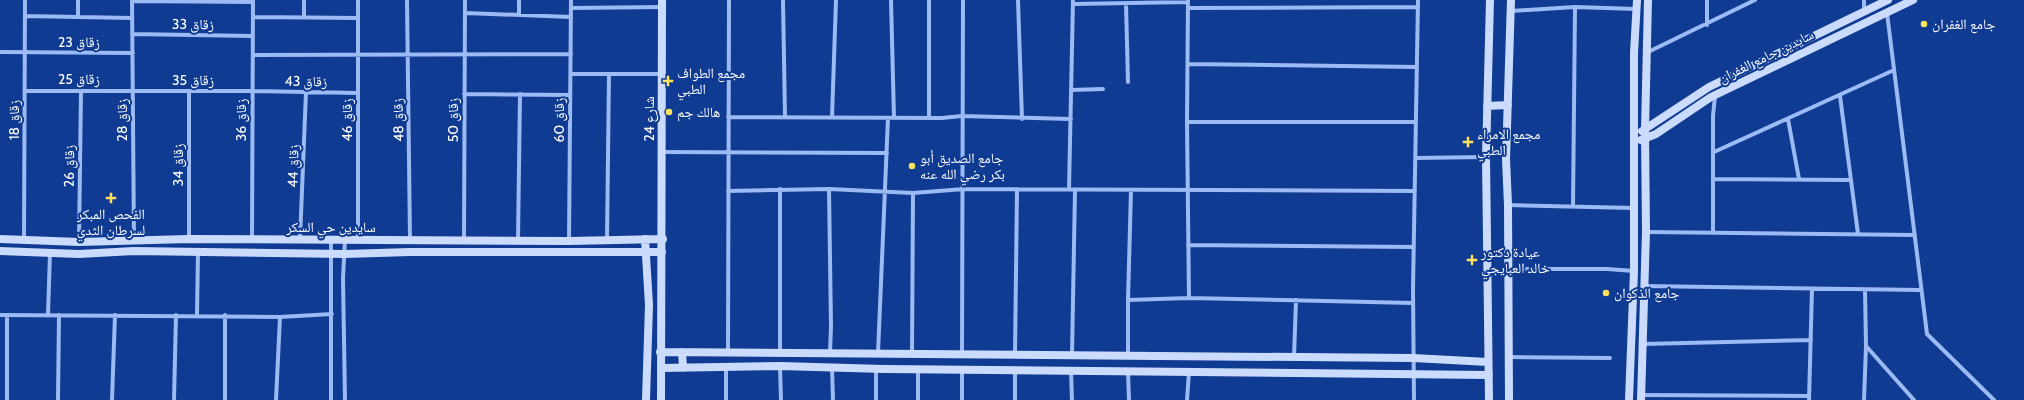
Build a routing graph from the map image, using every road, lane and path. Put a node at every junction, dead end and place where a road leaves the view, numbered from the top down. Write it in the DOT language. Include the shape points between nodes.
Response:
graph roads {
  1 [pos="25,0"];
  2 [pos="78,0"];
  3 [pos="132,0"];
  4 [pos="304,0"];
  5 [pos="358,0"];
  6 [pos="408,0"];
  7 [pos="465,0"];
  8 [pos="519,0"];
  9 [pos="571,0"];
  10 [pos="729,0"];
  11 [pos="783,0"];
  12 [pos="836,0"];
  13 [pos="891,0"];
  14 [pos="929,0"];
  15 [pos="964,0"];
  16 [pos="1018,0"];
  17 [pos="1418,0"];
  18 [pos="1490,0"];
  19 [pos="1511,0"];
  20 [pos="1637,0"];
  21 [pos="1648,0"];
  22 [pos="1707,0"];
  23 [pos="1756,0"];
  24 [pos="1864,0"];
  25 [pos="1888,0"];
  26 [pos="1913,0"];
  27 [pos="253,1"];
  28 [pos="1188,1"];
  29 [pos="1073,2"];
  30 [pos="662,4"];
  31 [pos="1126,4"];
  32 [pos="1418,7"];
  33 [pos="1575,7"];
  34 [pos="571,8"];
  35 [pos="1188,8"];
  36 [pos="1637,9"];
  37 [pos="1511,11"];
  38 [pos="1864,12"];
  39 [pos="464,13"];
  40 [pos="1887,13"];
  41 [pos="519,15"];
  42 [pos="25,16"];
  43 [pos="78,17"];
  44 [pos="253,17"];
  45 [pos="304,17"];
  46 [pos="571,17"];
  47 [pos="132,18"];
  48 [pos="358,18"];
  49 [pos="1707,25"];
  50 [pos="132,34"];
  51 [pos="253,36"];
  52 [pos="0,52"];
  53 [pos="25,52"];
  54 [pos="132,53"];
  55 [pos="1646,53"];
  56 [pos="408,54"];
  57 [pos="464,54"];
  58 [pos="571,54"];
  59 [pos="253,55"];
  60 [pos="358,55"];
  61 [pos="1188,64"];
  62 [pos="1417,67"];
  63 [pos="1894,70"];
  64 [pos="570,74"];
  65 [pos="609,74"];
  66 [pos="662,74"];
  67 [pos="1128,82"];
  68 [pos="1103,89"];
  69 [pos="25,90"];
  70 [pos="81,90"];
  71 [pos="133,90"];
  72 [pos="1071,90"];
  73 [pos="188,91"];
  74 [pos="252,91"];
  75 [pos="306,92"];
  76 [pos="358,93"];
  77 [pos="464,94"];
  78 [pos="520,94"];
  79 [pos="570,95"];
  80 [pos="1715,95"];
  81 [pos="1840,96"];
  82 [pos="1508,105"];
  83 [pos="1487,106"];
  84 [pos="962,116"];
  85 [pos="728,117"];
  86 [pos="785,117"];
  87 [pos="832,117"];
  88 [pos="888,118"];
  89 [pos="894,118"];
  90 [pos="929,118"];
  91 [pos="1022,119"];
  92 [pos="1071,119"];
  93 [pos="1788,119"];
  94 [pos="1187,122"];
  95 [pos="1416,122"];
  96 [pos="1645,130"];
  97 [pos="1634,131"];
  98 [pos="1644,139"];
  99 [pos="1634,140"];
  100 [pos="662,152"];
  101 [pos="1714,152"];
  102 [pos="728,153"];
  103 [pos="887,153"];
  104 [pos="1486,157"];
  105 [pos="1415,158"];
  106 [pos="1714,179"];
  107 [pos="1799,180"];
  108 [pos="1850,180"];
  109 [pos="780,189"];
  110 [pos="829,189"];
  111 [pos="964,189"];
  112 [pos="1018,189"];
  113 [pos="1069,189"];
  114 [pos="1075,190"];
  115 [pos="1131,190"];
  116 [pos="1187,190"];
  117 [pos="728,191"];
  118 [pos="1415,191"];
  119 [pos="886,192"];
  120 [pos="913,193"];
  121 [pos="1508,205"];
  122 [pos="1573,206"];
  123 [pos="1634,208"];
  124 [pos="1646,232"];
  125 [pos="1713,232"];
  126 [pos="1858,234"];
  127 [pos="1914,235"];
  128 [pos="0,239"];
  129 [pos="189,239"];
  130 [pos="645,239"];
  131 [pos="663,239"];
  132 [pos="24,240"];
  133 [pos="134,240"];
  134 [pos="252,240"];
  135 [pos="300,240"];
  136 [pos="331,240"];
  137 [pos="345,240"];
  138 [pos="358,240"];
  139 [pos="410,240"];
  140 [pos="464,240"];
  141 [pos="518,240"];
  142 [pos="607,240"];
  143 [pos="569,241"];
  144 [pos="79,242"];
  145 [pos="1188,245"];
  146 [pos="1414,247"];
  147 [pos="0,251"];
  148 [pos="646,251"];
  149 [pos="198,252"];
  150 [pos="662,252"];
  151 [pos="50,253"];
  152 [pos="332,253"];
  153 [pos="345,254"];
  154 [pos="1508,269"];
  155 [pos="1634,271"];
  156 [pos="1644,286"];
  157 [pos="1812,289"];
  158 [pos="1865,290"];
  159 [pos="1921,290"];
  160 [pos="1189,298"];
  161 [pos="1128,300"];
  162 [pos="1296,300"];
  163 [pos="1413,303"];
  164 [pos="332,314"];
  165 [pos="1633,314"];
  166 [pos="1644,314"];
  167 [pos="0,315"];
  168 [pos="8,315"];
  169 [pos="48,315"];
  170 [pos="59,315"];
  171 [pos="115,315"];
  172 [pos="176,315"];
  173 [pos="197,315"];
  174 [pos="225,315"];
  175 [pos="280,316"];
  176 [pos="1810,340"];
  177 [pos="1643,344"];
  178 [pos="1866,346"];
  179 [pos="660,352"];
  180 [pos="682,352"];
  181 [pos="728,352"];
  182 [pos="780,353"];
  183 [pos="830,354"];
  184 [pos="878,354"];
  185 [pos="912,354"];
  186 [pos="942,354"];
  187 [pos="962,354"];
  188 [pos="1015,355"];
  189 [pos="1072,355"];
  190 [pos="1128,356"];
  191 [pos="1294,357"];
  192 [pos="1509,357"];
  193 [pos="1413,358"];
  194 [pos="1610,358"];
  195 [pos="1488,362"];
  196 [pos="780,366"];
  197 [pos="832,367"];
  198 [pos="660,368"];
  199 [pos="683,368"];
  200 [pos="726,368"];
  201 [pos="876,369"];
  202 [pos="918,369"];
  203 [pos="941,369"];
  204 [pos="962,370"];
  205 [pos="1015,370"];
  206 [pos="1071,371"];
  207 [pos="1128,371"];
  208 [pos="1189,372"];
  209 [pos="1413,373"];
  210 [pos="1489,374"];
  211 [pos="1641,398"];
  212 [pos="1809,398"];
  213 [pos="8,400"];
  214 [pos="58,400"];
  215 [pos="112,400"];
  216 [pos="174,400"];
  217 [pos="225,400"];
  218 [pos="276,400"];
  219 [pos="331,400"];
  220 [pos="345,400"];
  221 [pos="646,400"];
  222 [pos="661,400"];
  223 [pos="726,400"];
  224 [pos="781,400"];
  225 [pos="833,400"];
  226 [pos="876,400"];
  227 [pos="918,400"];
  228 [pos="962,400"];
  229 [pos="1015,400"];
  230 [pos="1072,400"];
  231 [pos="1129,400"];
  232 [pos="1187,400"];
  233 [pos="1414,400"];
  234 [pos="1489,400"];
  235 [pos="1509,400"];
  236 [pos="1629,400"];
  237 [pos="1864,400"];
  238 [pos="1914,400"];
  239 [pos="1994,400"];
  1 -- 42 [label="street, زقاق 18"];
  2 -- 43 [label="street"];
  3 -- 27 [label="street"];
  3 -- 47 [label="street, زقاق 28"];
  4 -- 45 [label="street"];
  5 -- 48 [label="street, زقاق 46"];
  6 -- 56 [label="street, زقاق 48"];
  7 -- 39 [label="street, زقاق 50"];
  8 -- 41 [label="street"];
  9 -- 34 [label="street, زقاق 60"];
  10 -- 85 [label="street"];
  11 -- 86 [label="street"];
  12 -- 87 [label="street"];
  13 -- 89 [label="street"];
  14 -- 90 [label="street"];
  15 -- 84 [label="street"];
  16 -- 91 [label="street"];
  17 -- 32 [label="street"];
  18 -- 83 [label="street"];
  19 -- 37 [label="street"];
  20 -- 36 [label="street"];
  21 -- 55 [label="street"];
  22 -- 49 [label="street"];
  23 -- 49 [label="street"];
  24 -- 38 [label="street"];
  25 -- 38 [label="street, سايدين جامع الغفران"];
  26 -- 40 [label="street, سايدين جامع الغفران"];
  27 -- 44 [label="street, زقاق 36"];
  28 -- 31 [label="street"];
  28 -- 35 [label="street"];
  29 -- 31 [label="street"];
  29 -- 72 [label="street"];
  30 -- 34 [label="street"];
  30 -- 66 [label="street, شارع 24"];
  31 -- 67 [label="street"];
  32 -- 35 [label="street"];
  32 -- 62 [label="street"];
  33 -- 36 [label="street"];
  33 -- 37 [label="street"];
  33 -- 122 [label="street"];
  34 -- 46 [label="street, زقاق 60"];
  35 -- 61 [label="street"];
  36 -- 97 [label="street"];
  37 -- 82 [label="street"];
  38 -- 96 [label="street, سايدين جامع الغفران" via="1709,87"];
  39 -- 41 [label="street"];
  39 -- 57 [label="street, زقاق 50"];
  40 -- 63 [label="street"];
  40 -- 80 [label="street, سايدين جامع الغفران"];
  41 -- 46 [label="street"];
  42 -- 43 [label="street"];
  42 -- 53 [label="street, زقاق 18"];
  43 -- 47 [label="street"];
  44 -- 45 [label="street"];
  44 -- 51 [label="street, زقاق 36"];
  45 -- 48 [label="street"];
  46 -- 58 [label="street, زقاق 60"];
  47 -- 50 [label="street, زقاق 28"];
  48 -- 60 [label="street, زقاق 46"];
  49 -- 55 [label="street"];
  50 -- 51 [label="street, زقاق 33"];
  50 -- 54 [label="street, زقاق 28"];
  51 -- 59 [label="street, زقاق 36"];
  52 -- 53 [label="street, زقاق 23"];
  53 -- 54 [label="street, زقاق 23"];
  53 -- 69 [label="street, زقاق 18"];
  54 -- 71 [label="street, زقاق 28"];
  55 -- 96 [label="street"];
  56 -- 57 [label="street"];
  56 -- 60 [label="street"];
  56 -- 139 [label="street, زقاق 48"];
  57 -- 58 [label="street"];
  57 -- 77 [label="street, زقاق 50"];
  58 -- 64 [label="street, زقاق 60"];
  59 -- 60 [label="street"];
  59 -- 74 [label="street, زقاق 36"];
  60 -- 76 [label="street, زقاق 46"];
  61 -- 62 [label="street"];
  61 -- 94 [label="street"];
  62 -- 95 [label="street"];
  63 -- 81 [label="street"];
  63 -- 127 [label="street"];
  64 -- 65 [label="street"];
  64 -- 79 [label="street, زقاق 60"];
  65 -- 66 [label="street"];
  65 -- 142 [label="street"];
  66 -- 100 [label="street, شارع 24"];
  68 -- 72 [label="street"];
  69 -- 70 [label="street, زقاق 25"];
  69 -- 132 [label="street, زقاق 18"];
  70 -- 71 [label="street, زقاق 25"];
  70 -- 144 [label="street, زقاق 26"];
  71 -- 73 [label="street, زقاق 35"];
  71 -- 133 [label="street, زقاق 28"];
  72 -- 92 [label="street"];
  73 -- 74 [label="street, زقاق 35"];
  73 -- 129 [label="street, زقاق 34"];
  74 -- 75 [label="street, زقاق 43"];
  74 -- 134 [label="street, زقاق 36"];
  75 -- 76 [label="street, زقاق 43"];
  75 -- 135 [label="street, زقاق 44"];
  76 -- 138 [label="street, زقاق 46"];
  77 -- 78 [label="street"];
  77 -- 140 [label="street, زقاق 50"];
  78 -- 79 [label="street"];
  78 -- 141 [label="street"];
  79 -- 143 [label="street, زقاق 60"];
  80 -- 98 [label="street, سايدين جامع الغفران" via="1656,134"];
  80 -- 101 [label="street"];
  81 -- 93 [label="street"];
  81 -- 108 [label="street"];
  82 -- 83 [label="street"];
  82 -- 121 [label="street"];
  83 -- 104 [label="street"];
  84 -- 90 [label="street"];
  84 -- 91 [label="street"];
  84 -- 111 [label="street"];
  85 -- 86 [label="street"];
  85 -- 102 [label="street"];
  86 -- 87 [label="street"];
  87 -- 88 [label="street"];
  88 -- 89 [label="street"];
  88 -- 103 [label="street"];
  89 -- 90 [label="street"];
  91 -- 92 [label="street"];
  92 -- 113 [label="street"];
  93 -- 101 [label="street"];
  93 -- 107 [label="street"];
  94 -- 95 [label="street"];
  94 -- 116 [label="street"];
  95 -- 105 [label="street"];
  96 -- 97 [label="street, سايدين جامع الغفران"];
  96 -- 98 [label="street"];
  97 -- 99 [label="street"];
  98 -- 99 [label="street, سايدين جامع الغفران"];
  98 -- 124 [label="street"];
  99 -- 123 [label="street"];
  100 -- 102 [label="street"];
  100 -- 131 [label="street, شارع 24"];
  101 -- 106 [label="street"];
  102 -- 103 [label="street"];
  102 -- 117 [label="street"];
  103 -- 119 [label="street"];
  104 -- 105 [label="street"];
  104 -- 195 [label="street"];
  105 -- 118 [label="street"];
  106 -- 107 [label="street"];
  106 -- 125 [label="street"];
  107 -- 108 [label="street"];
  108 -- 126 [label="street"];
  109 -- 110 [label="street"];
  109 -- 117 [label="street"];
  109 -- 182 [label="street"];
  110 -- 119 [label="street"];
  110 -- 183 [label="street"];
  111 -- 112 [label="street"];
  111 -- 120 [label="street"];
  111 -- 187 [label="street"];
  112 -- 113 [label="street"];
  112 -- 188 [label="street"];
  113 -- 114 [label="street"];
  114 -- 115 [label="street"];
  114 -- 189 [label="street"];
  115 -- 116 [label="street"];
  115 -- 161 [label="street"];
  116 -- 118 [label="street"];
  116 -- 145 [label="street"];
  117 -- 181 [label="street"];
  118 -- 146 [label="street"];
  119 -- 120 [label="street"];
  119 -- 184 [label="street"];
  120 -- 185 [label="street"];
  121 -- 122 [label="street"];
  121 -- 154 [label="street"];
  122 -- 123 [label="street"];
  123 -- 155 [label="street"];
  124 -- 125 [label="street"];
  124 -- 156 [label="street"];
  125 -- 126 [label="street"];
  126 -- 127 [label="street"];
  127 -- 159 [label="street"];
  128 -- 132 [label="street, سايدين حي السكر"];
  129 -- 133 [label="street, سايدين حي السكر"];
  129 -- 134 [label="street, سايدين حي السكر"];
  130 -- 131 [label="street, سايدين حي السكر"];
  130 -- 142 [label="street, سايدين حي السكر"];
  130 -- 148 [label="street"];
  131 -- 150 [label="street, شارع 24"];
  132 -- 144 [label="street, سايدين حي السكر"];
  133 -- 144 [label="street, سايدين حي السكر"];
  134 -- 135 [label="street, سايدين حي السكر"];
  135 -- 136 [label="street, سايدين حي السكر"];
  136 -- 137 [label="street, سايدين حي السكر"];
  136 -- 152 [label="street"];
  137 -- 138 [label="street, سايدين حي السكر"];
  137 -- 153 [label="street"];
  138 -- 139 [label="street, سايدين حي السكر"];
  139 -- 140 [label="street, سايدين حي السكر"];
  140 -- 141 [label="street, سايدين حي السكر"];
  141 -- 143 [label="street, سايدين حي السكر"];
  142 -- 143 [label="street, سايدين حي السكر"];
  145 -- 146 [label="street"];
  145 -- 160 [label="street"];
  146 -- 163 [label="street"];
  147 -- 151 [label="street, سايدين حي السكر"];
  148 -- 150 [label="street, سايدين حي السكر"];
  148 -- 153 [label="street, سايدين حي السكر"];
  148 -- 221 [label="street" via="649,306"];
  149 -- 151 [label="street, سايدين حي السكر"];
  149 -- 152 [label="street, سايدين حي السكر"];
  149 -- 173 [label="street"];
  150 -- 179 [label="street, شارع 24"];
  151 -- 169 [label="street"];
  152 -- 153 [label="street, سايدين حي السكر"];
  152 -- 164 [label="street"];
  153 -- 220 [label="street"];
  154 -- 155 [label="street"];
  154 -- 192 [label="street"];
  155 -- 165 [label="street"];
  156 -- 157 [label="street"];
  156 -- 166 [label="street"];
  157 -- 158 [label="street"];
  157 -- 176 [label="street"];
  158 -- 159 [label="street"];
  158 -- 178 [label="street"];
  159 -- 239 [label="street" via="1927,334"];
  160 -- 161 [label="street"];
  160 -- 162 [label="street"];
  161 -- 190 [label="street"];
  162 -- 163 [label="street"];
  162 -- 191 [label="street"];
  163 -- 193 [label="street"];
  164 -- 175 [label="street"];
  164 -- 219 [label="street"];
  165 -- 166 [label="street"];
  165 -- 236 [label="street"];
  166 -- 177 [label="street"];
  167 -- 168 [label="street"];
  168 -- 169 [label="street"];
  168 -- 213 [label="street"];
  169 -- 170 [label="street"];
  170 -- 171 [label="street"];
  170 -- 214 [label="street"];
  171 -- 172 [label="street"];
  171 -- 215 [label="street"];
  172 -- 173 [label="street"];
  172 -- 216 [label="street"];
  173 -- 174 [label="street"];
  174 -- 175 [label="street"];
  174 -- 217 [label="street"];
  175 -- 218 [label="street"];
  176 -- 177 [label="street"];
  176 -- 212 [label="street"];
  177 -- 211 [label="street"];
  178 -- 237 [label="street"];
  178 -- 238 [label="street"];
  179 -- 180 [label="street"];
  179 -- 198 [label="street, شارع 24"];
  180 -- 181 [label="street"];
  180 -- 199 [label="street"];
  181 -- 182 [label="street"];
  182 -- 183 [label="street"];
  183 -- 184 [label="street"];
  184 -- 185 [label="street"];
  185 -- 186 [label="street"];
  186 -- 187 [label="street"];
  186 -- 203 [label="street"];
  187 -- 188 [label="street"];
  188 -- 189 [label="street"];
  189 -- 190 [label="street"];
  190 -- 191 [label="street"];
  191 -- 193 [label="street"];
  192 -- 194 [label="street"];
  192 -- 235 [label="street"];
  193 -- 195 [label="street"];
  193 -- 209 [label="street"];
  195 -- 210 [label="street"];
  196 -- 197 [label="street"];
  196 -- 200 [label="street"];
  196 -- 224 [label="street"];
  197 -- 201 [label="street"];
  197 -- 225 [label="street"];
  198 -- 199 [label="street"];
  198 -- 222 [label="street, شارع 24"];
  199 -- 200 [label="street"];
  200 -- 223 [label="street"];
  201 -- 202 [label="street"];
  201 -- 226 [label="street"];
  202 -- 203 [label="street"];
  202 -- 227 [label="street"];
  203 -- 204 [label="street"];
  204 -- 205 [label="street"];
  204 -- 228 [label="street"];
  205 -- 206 [label="street"];
  205 -- 229 [label="street"];
  206 -- 207 [label="street"];
  206 -- 230 [label="street"];
  207 -- 208 [label="street"];
  207 -- 231 [label="street"];
  208 -- 209 [label="street"];
  208 -- 232 [label="street"];
  209 -- 210 [label="street"];
  209 -- 233 [label="street"];
  210 -- 234 [label="street"];
  211 -- 212 [label="street"];
}
